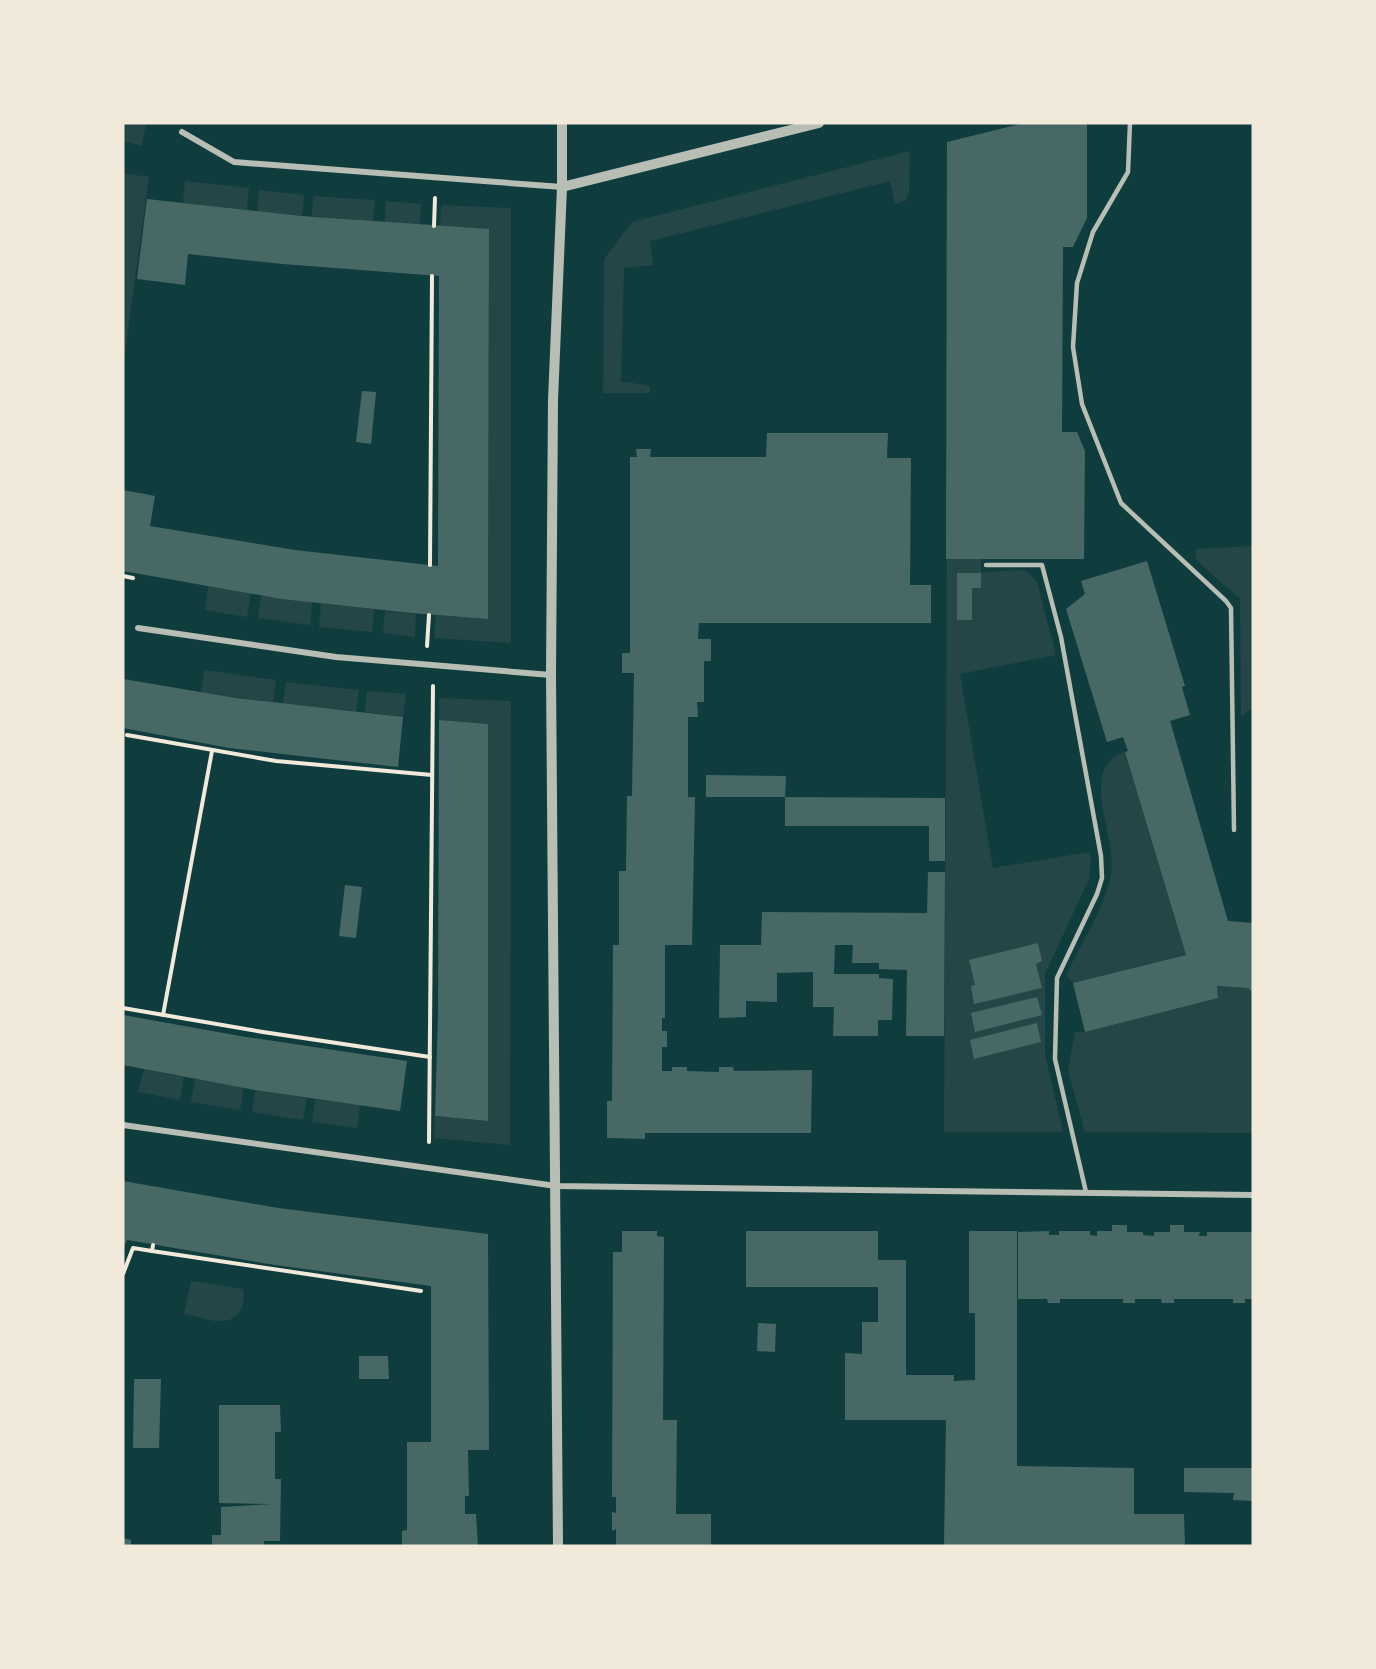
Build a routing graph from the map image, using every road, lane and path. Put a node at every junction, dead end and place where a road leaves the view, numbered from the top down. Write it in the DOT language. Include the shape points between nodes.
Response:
graph roads {
  1 [pos="562,123"];
  2 [pos="819,123"];
  3 [pos="1130,123"];
  4 [pos="182,132"];
  5 [pos="562,187"];
  6 [pos="435,198"];
  7 [pos="434,226"];
  8 [pos="432,276"];
  9 [pos="430,565"];
  10 [pos="986,565"];
  11 [pos="123,576"];
  12 [pos="133,578"];
  13 [pos="429,615"];
  14 [pos="138,628"];
  15 [pos="427,646"];
  16 [pos="551,675"];
  17 [pos="433,686"];
  18 [pos="127,735"];
  19 [pos="212,751"];
  20 [pos="432,776"];
  21 [pos="1234,830"];
  22 [pos="123,1008"];
  23 [pos="163,1015"];
  24 [pos="430,1057"];
  25 [pos="123,1125"];
  26 [pos="429,1142"];
  27 [pos="556,1186"];
  28 [pos="1086,1192"];
  29 [pos="1253,1195"];
  30 [pos="153,1245"];
  31 [pos="152,1251"];
  32 [pos="123,1274"];
  33 [pos="421,1291"];
  34 [pos="558,1546"];
  1 -- 5 [label="street"];
  2 -- 5 [label="street"];
  3 -- 21 [label="lane" via="1128,172 1093,232 1077,282 1073,347 1082,404 1122,503 1231,608"];
  4 -- 5 [label="street" via="234,162"];
  5 -- 16 [label="street" via="553,400"];
  6 -- 7 [label="path"];
  8 -- 9 [label="path"];
  10 -- 28 [label="lane" via="1042,565 1062,637 1101,856 1102,878 1097,894 1056,978 1055,1059"];
  11 -- 12 [label="path"];
  13 -- 15 [label="path"];
  14 -- 16 [label="street" via="336,657"];
  16 -- 27 [label="street"];
  17 -- 20 [label="path"];
  18 -- 19 [label="path"];
  19 -- 20 [label="path"];
  19 -- 23 [label="path"];
  20 -- 24 [label="path"];
  22 -- 23 [label="path"];
  23 -- 24 [label="path"];
  24 -- 26 [label="path"];
  25 -- 27 [label="street"];
  27 -- 28 [label="street"];
  27 -- 34 [label="street"];
  28 -- 29 [label="street"];
  30 -- 31 [label="path"];
  31 -- 32 [label="path" via="133,1248"];
  31 -- 33 [label="path"];
}
